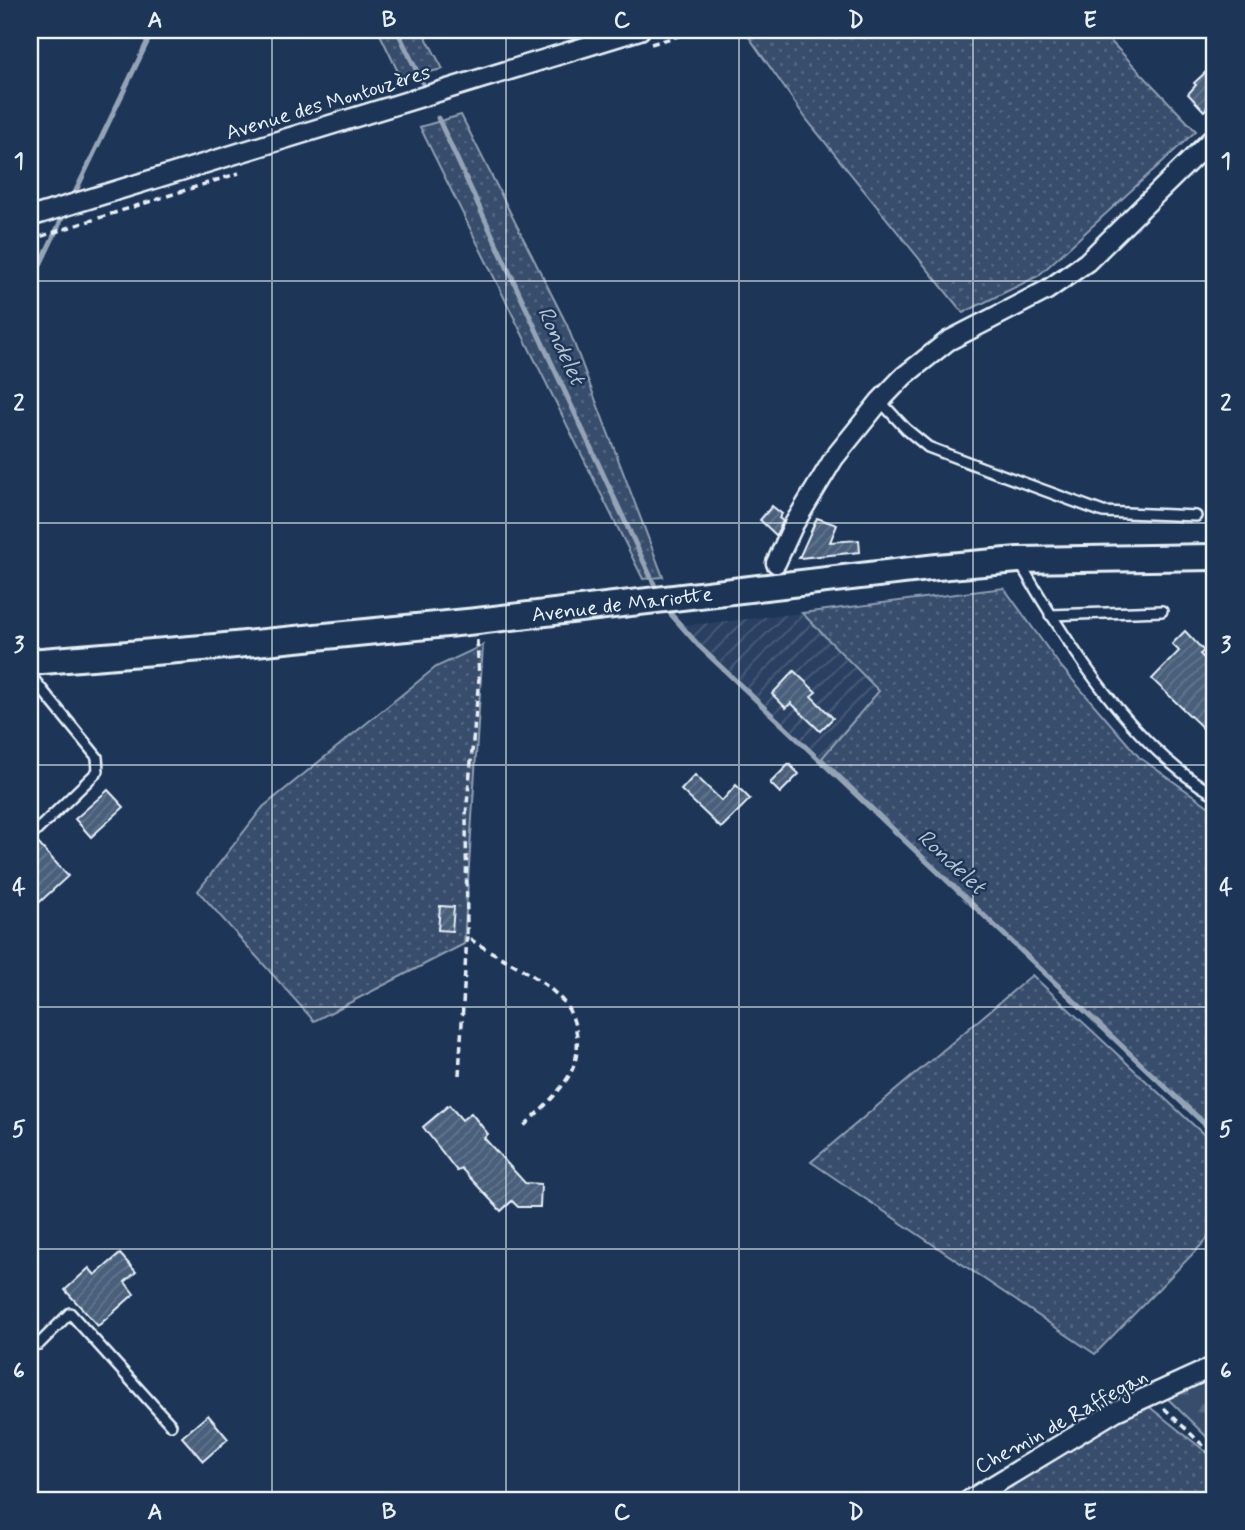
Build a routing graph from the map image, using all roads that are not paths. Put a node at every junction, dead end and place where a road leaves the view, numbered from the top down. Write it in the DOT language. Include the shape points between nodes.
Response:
graph roads {
  1 [pos="640,30"];
  2 [pos="1215,136"];
  3 [pos="36,216"];
  4 [pos="880,401"];
  5 [pos="1196,516"];
  6 [pos="1215,557"];
  7 [pos="1018,560"];
  8 [pos="776,563"];
  9 [pos="1162,611"];
  10 [pos="1050,615"];
  11 [pos="30,662"];
  12 [pos="30,675"];
  13 [pos="1215,795"];
  14 [pos="30,837"];
  15 [pos="30,1345"];
  16 [pos="1215,1366"];
  17 [pos="170,1425"];
  18 [pos="969,1500"];
  1 -- 3 [label="street, Avenue des Montouzères"];
  2 -- 4 [label="street" via="1087,262 1047,289 948,341"];
  4 -- 5 [label="lane" via="928,447 1103,512"];
  4 -- 8 [label="street" via="834,458"];
  6 -- 7 [label="main road, Avenue de Mariotte"];
  7 -- 10 [label="lane"];
  7 -- 11 [label="main road, Avenue de Mariotte" via="477,621"];
  9 -- 10 [label="lane"];
  10 -- 13 [label="lane" via="1099,687 1156,749"];
  12 -- 14 [label="lane" via="97,757 98,771"];
  15 -- 17 [label="lane" via="39,1344 70,1313"];
  16 -- 18 [label="street, Chemin de Raffegan" via="1116,1411"];
}
